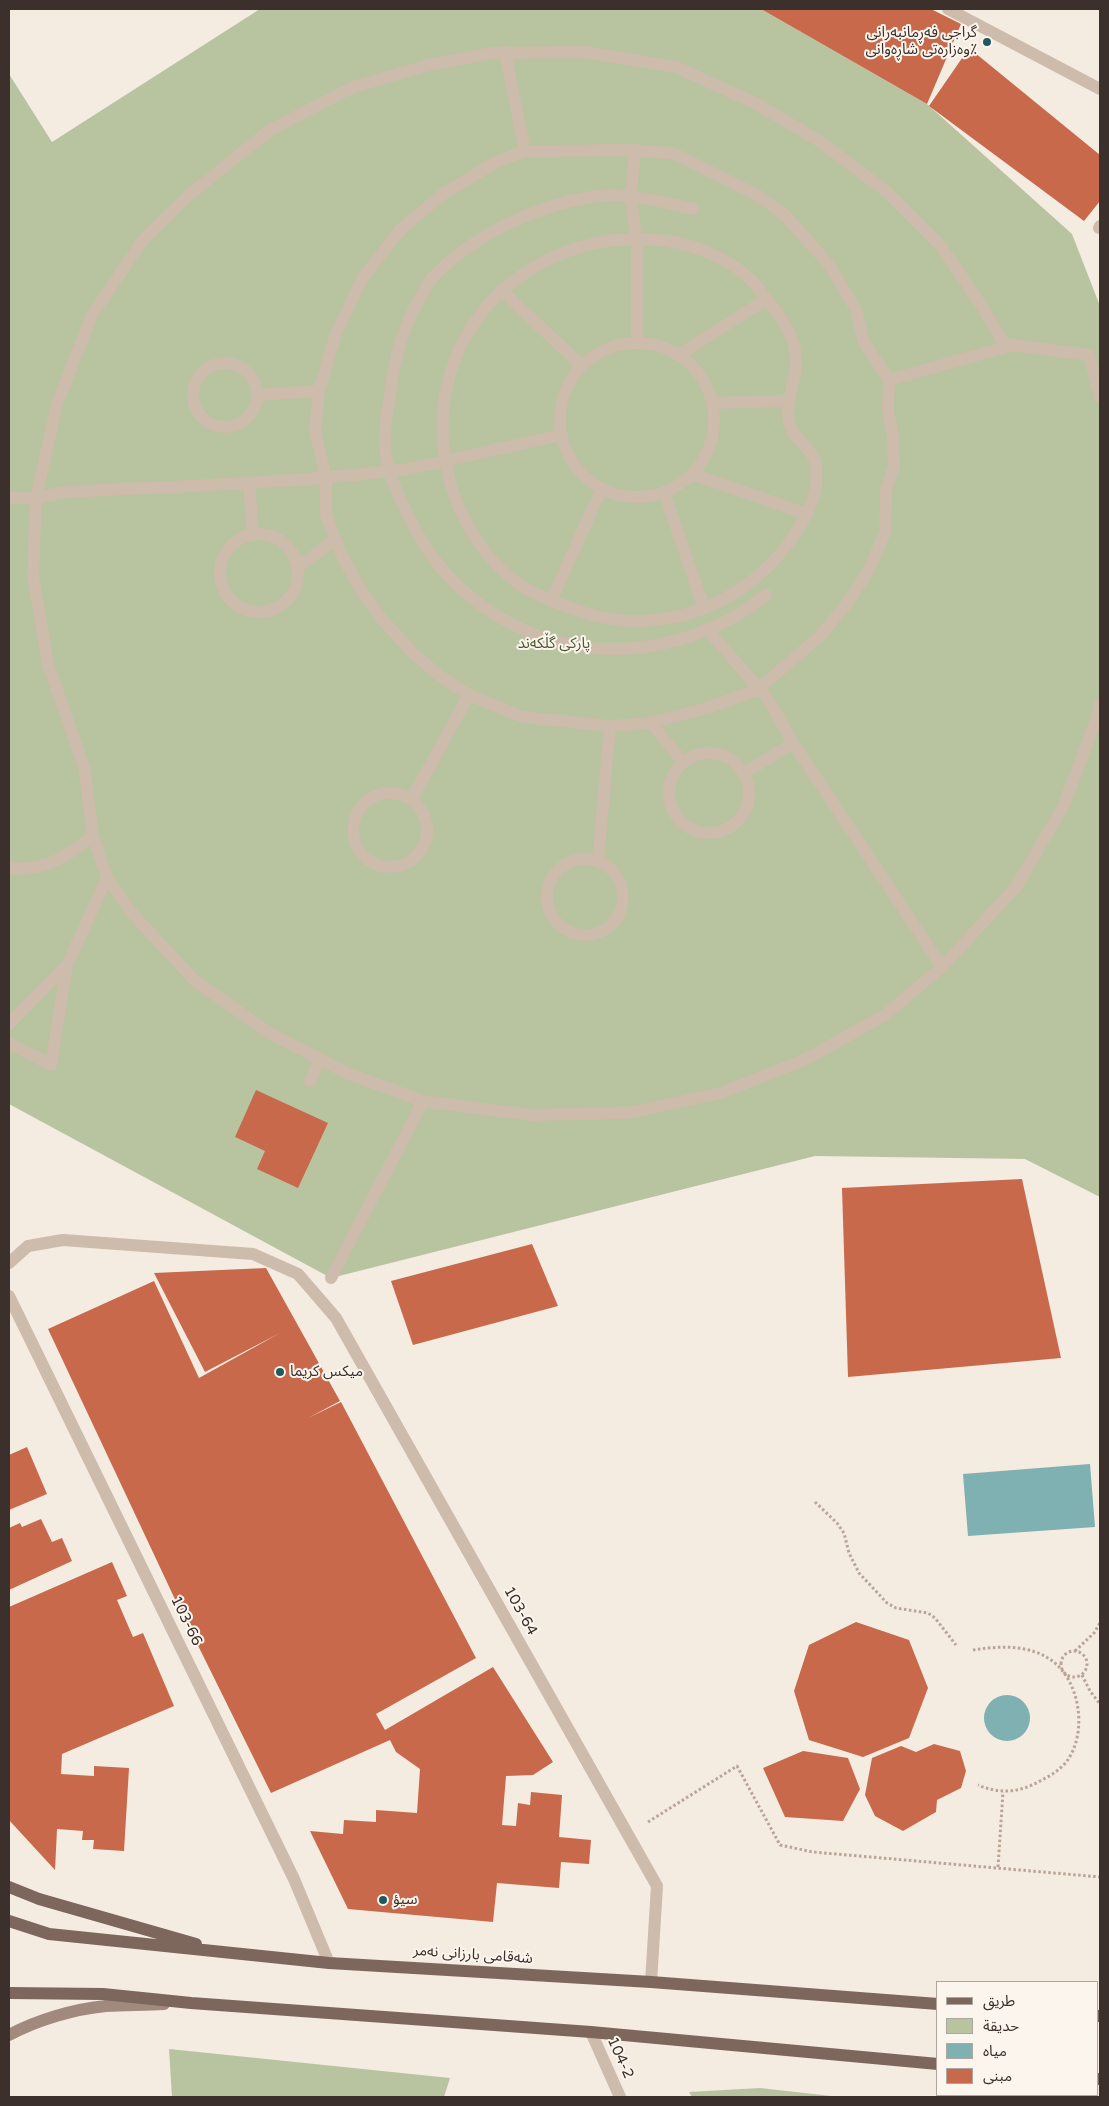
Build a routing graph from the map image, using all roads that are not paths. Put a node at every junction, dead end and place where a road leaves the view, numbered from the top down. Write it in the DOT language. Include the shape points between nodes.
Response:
graph roads {
  1 [pos="948,9"];
  2 [pos="505,52"];
  3 [pos="1100,89"];
  4 [pos="635,150"];
  5 [pos="525,151"];
  6 [pos="631,197"];
  7 [pos="694,209"];
  8 [pos="636,240"];
  9 [pos="501,290"];
  10 [pos="767,299"];
  11 [pos="637,343"];
  12 [pos="1006,347"];
  13 [pos="680,354"];
  14 [pos="582,366"];
  15 [pos="889,380"];
  16 [pos="320,391"];
  17 [pos="258,395"];
  18 [pos="1100,397"];
  19 [pos="788,401"];
  20 [pos="713,402"];
  21 [pos="561,435"];
  22 [pos="444,462"];
  23 [pos="391,472"];
  24 [pos="692,474"];
  25 [pos="326,478"];
  26 [pos="248,483"];
  27 [pos="602,488"];
  28 [pos="664,492"];
  29 [pos="9,498"];
  30 [pos="36,498"];
  31 [pos="807,514"];
  32 [pos="253,534"];
  33 [pos="335,540"];
  34 [pos="298,567"];
  35 [pos="766,595"];
  36 [pos="722,600"];
  37 [pos="551,601"];
  38 [pos="704,608"];
  39 [pos="735,617"];
  40 [pos="668,618"];
  41 [pos="707,629"];
  42 [pos="673,641"];
  43 [pos="759,688"];
  44 [pos="469,695"];
  45 [pos="1100,704"];
  46 [pos="651,723"];
  47 [pos="610,726"];
  48 [pos="793,743"];
  49 [pos="683,762"];
  50 [pos="743,774"];
  51 [pos="411,800"];
  52 [pos="93,836"];
  53 [pos="598,861"];
  54 [pos="9,868"];
  55 [pos="107,878"];
  56 [pos="66,966"];
  57 [pos="942,967"];
  58 [pos="9,1024"];
  59 [pos="9,1043"];
  60 [pos="320,1059"];
  61 [pos="310,1081"];
  62 [pos="423,1101"];
  63 [pos="9,1263"];
  64 [pos="331,1278"];
  65 [pos="9,1296"];
  66 [pos="9,1887"];
  67 [pos="9,1920"];
  68 [pos="230,1953"];
  69 [pos="329,1963"];
  70 [pos="651,1982"];
  71 [pos="9,1994"];
  72 [pos="190,2003"];
  73 [pos="936,2004"];
  74 [pos="591,2032"];
  75 [pos="9,2035"];
  76 [pos="936,2064"];
  77 [pos="620,2097"];
  1 -- 3 [label="street"];
  2 -- 5 [label="street"];
  2 -- 12 [label="street" via="585,52 676,67 755,103 821,142 887,192 941,246"];
  2 -- 30 [label="street" via="429,65 353,87 270,130 190,195 143,240 92,315 57,404"];
  4 -- 5 [label="street"];
  4 -- 6 [label="street"];
  4 -- 15 [label="street" via="675,154 757,195 785,215 830,266 856,310 864,342"];
  5 -- 16 [label="street" via="496,162 443,194 400,230 362,279 336,332"];
  6 -- 7 [label="street"];
  6 -- 8 [label="street"];
  6 -- 23 [label="street" via="600,196 531,213 468,248 431,279 408,318 394,362 386,430 386,457"];
  8 -- 9 [label="street" via="587,244 541,261"];
  8 -- 10 [label="street" via="667,240 696,248 749,278"];
  8 -- 11 [label="street"];
  9 -- 14 [label="street"];
  9 -- 22 [label="street" via="470,327 450,371 441,417"];
  10 -- 13 [label="street"];
  10 -- 19 [label="street" via="784,320 792,338 796,362"];
  11 -- 13 [label="street"];
  11 -- 14 [label="street" via="617,345"];
  12 -- 15 [label="street"];
  12 -- 18 [label="street" via="1089,355"];
  13 -- 20 [label="street" via="705,383"];
  14 -- 21 [label="street" via="567,387 560,410"];
  15 -- 43 [label="street" via="888,410 894,467 886,490 885,532 868,570 846,604 819,637"];
  16 -- 17 [label="street"];
  16 -- 25 [label="street" via="315,431"];
  17 -- 17 [label="street" via="251,376 234,365 214,366 198,379 194,388 196,410 212,424 222,427 233,426 250,415"];
  19 -- 20 [label="street"];
  19 -- 31 [label="street" via="790,427 816,461 817,487"];
  20 -- 24 [label="street" via="714,429 707,453"];
  21 -- 22 [label="street"];
  21 -- 27 [label="street" via="569,457 583,475"];
  22 -- 23 [label="street"];
  22 -- 37 [label="street" via="459,510 484,550 518,583"];
  23 -- 25 [label="street"];
  23 -- 42 [label="street" via="413,525 432,558 461,590 496,616 530,634 607,650 643,648"];
  24 -- 28 [label="street"];
  24 -- 31 [label="street"];
  25 -- 26 [label="street"];
  25 -- 33 [label="street" via="326,515"];
  26 -- 30 [label="street" via="65,492"];
  26 -- 32 [label="street"];
  27 -- 28 [label="street" via="622,495 644,496"];
  27 -- 37 [label="street"];
  28 -- 38 [label="street"];
  29 -- 30 [label="street"];
  30 -- 52 [label="street" via="33,576 48,664 84,767"];
  31 -- 36 [label="street" via="780,555 743,588"];
  32 -- 34 [label="street" via="272,536 287,545"];
  32 -- 34 [label="street" via="230,546 223,557 222,583 236,604 261,612 274,609 294,592"];
  33 -- 34 [label="street"];
  33 -- 44 [label="street" via="361,590 382,620 412,653"];
  35 -- 39 [label="street"];
  36 -- 38 [label="street"];
  36 -- 39 [label="street"];
  37 -- 40 [label="street" via="595,618 632,621"];
  38 -- 40 [label="street"];
  39 -- 41 [label="street"];
  40 -- 42 [label="street"];
  41 -- 42 [label="street"];
  41 -- 43 [label="street"];
  43 -- 46 [label="street" via="707,708"];
  43 -- 48 [label="street"];
  44 -- 47 [label="street" via="523,717"];
  44 -- 51 [label="street"];
  45 -- 57 [label="street" via="1063,807 1016,887"];
  46 -- 47 [label="street"];
  46 -- 49 [label="street"];
  47 -- 53 [label="street"];
  48 -- 50 [label="street"];
  48 -- 57 [label="street"];
  49 -- 50 [label="street" via="697,755 723,755 734,762"];
  49 -- 50 [label="street" via="670,782 672,808 689,828 702,832 728,828 746,810 748,784"];
  51 -- 51 [label="street" via="425,819 427,830 420,853 411,861 394,867 376,865 358,849 354,837 357,813 365,803 381,795 400,795"];
  52 -- 54 [label="street" via="53,863"];
  52 -- 55 [label="street"];
  53 -- 53 [label="street" via="575,860 564,865 549,883 546,894 553,917 572,933 598,933 618,916 623,904 623,890 618,878"];
  55 -- 56 [label="street"];
  55 -- 60 [label="street" via="132,913 194,980 271,1034"];
  56 -- 58 [label="street"];
  56 -- 59 [label="street" via="51,1065"];
  57 -- 62 [label="street" via="886,1015 806,1059 721,1093 628,1113 530,1115"];
  60 -- 61 [label="street"];
  60 -- 62 [label="street" via="349,1074"];
  62 -- 64 [label="street"];
  63 -- 70 [label="street, 103-64" via="28,1246 63,1240 253,1254 298,1274 336,1318 657,1886"];
  65 -- 69 [label="street, 103-66" via="294,1878"];
  66 -- 68 [label="main road" via="39,1899"];
  67 -- 68 [label="main road, شەقامی بارزانی نەمر" via="49,1934"];
  68 -- 69 [label="main road, شەقامی بارزانی نەمر"];
  69 -- 70 [label="main road, شەقامی بارزانی نەمر"];
  70 -- 73 [label="main road, شەقامی بارزانی نەمر"];
  71 -- 72 [label="main road" via="103,1994"];
  72 -- 74 [label="main road"];
  72 -- 75 [label="main road" via="104,2006 72,2012"];
  74 -- 76 [label="main road"];
  74 -- 77 [label="street, 104-2"];
}
